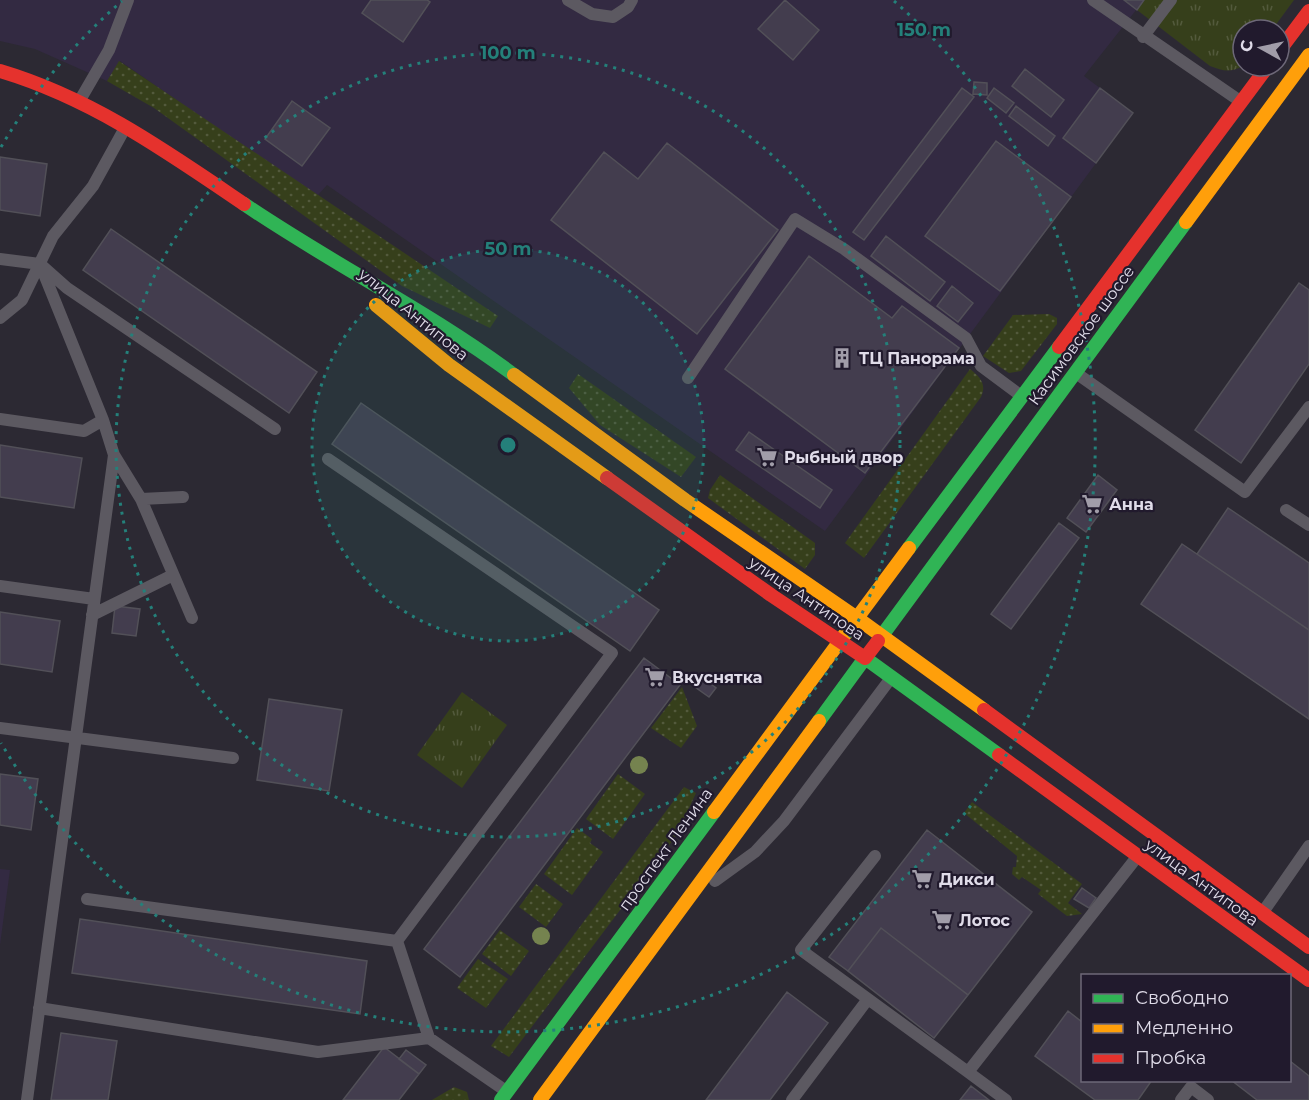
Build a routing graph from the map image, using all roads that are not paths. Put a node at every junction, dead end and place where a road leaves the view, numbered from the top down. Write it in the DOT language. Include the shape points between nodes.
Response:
graph roads {
  1 [pos="128,0"];
  2 [pos="568,0"];
  3 [pos="632,0"];
  4 [pos="1093,0"];
  5 [pos="1171,0"];
  6 [pos="1309,11"];
  7 [pos="1291,35"];
  8 [pos="1143,37"];
  9 [pos="1309,55"];
  10 [pos="0,71"];
  11 [pos="1259,78"];
  12 [pos="79,101"];
  13 [pos="1241,102"];
  14 [pos="1263,117"];
  15 [pos="126,126"];
  16 [pos="292,237"];
  17 [pos="0,259"];
  18 [pos="40,264"];
  19 [pos="0,318"];
  20 [pos="1074,372"];
  21 [pos="688,378"];
  22 [pos="1020,396"];
  23 [pos="1309,407"];
  24 [pos="0,419"];
  25 [pos="103,420"];
  26 [pos="275,429"];
  27 [pos="114,455"];
  28 [pos="327,459"];
  29 [pos="183,497"];
  30 [pos="141,499"];
  31 [pos="1286,510"];
  32 [pos="1309,525"];
  33 [pos="173,575"];
  34 [pos="0,586"];
  35 [pos="94,599"];
  36 [pos="92,615"];
  37 [pos="192,618"];
  38 [pos="857,618"];
  39 [pos="881,635"];
  40 [pos="839,641"];
  41 [pos="865,657"];
  42 [pos="892,677"];
  43 [pos="0,728"];
  44 [pos="75,737"];
  45 [pos="234,758"];
  46 [pos="1309,846"];
  47 [pos="875,856"];
  48 [pos="1137,856"];
  49 [pos="87,899"];
  50 [pos="684,905"];
  51 [pos="1262,913"];
  52 [pos="1246,935"];
  53 [pos="397,941"];
  54 [pos="1309,947"];
  55 [pos="1309,980"];
  56 [pos="867,999"];
  57 [pos="39,1008"];
  58 [pos="429,1038"];
  59 [pos="968,1072"];
  60 [pos="504,1096"];
  61 [pos="27,1100"];
  62 [pos="540,1100"];
  63 [pos="792,1100"];
  64 [pos="1006,1100"];
  65 [pos="1181,1100"];
  66 [pos="1208,1100"];
  1 -- 12 [label="lane" via="109,50"];
  2 -- 3 [label="lane" via="592,14 613,17"];
  4 -- 8 [label="lane"];
  5 -- 8 [label="lane"];
  6 -- 7 [label="main road"];
  8 -- 13 [label="lane"];
  9 -- 14 [label="main road, Касимовское шоссе"];
  10 -- 12 [label="main road, улица Антипова" via="41,83"];
  11 -- 13 [label="main road, Касимовское шоссе"];
  12 -- 15 [label="main road, улица Антипова"];
  13 -- 14 [label="main road"];
  13 -- 22 [label="main road, Касимовское шоссе"];
  14 -- 20 [label="main road, Касимовское шоссе"];
  15 -- 16 [label="main road, улица Антипова"];
  15 -- 18 [label="lane" via="93,186 53,236"];
  16 -- 38 [label="main road, улица Антипова" via="466,339 685,501"];
  16 -- 40 [label="main road, улица Антипова" via="449,365"];
  17 -- 18 [label="lane"];
  18 -- 19 [label="lane" via="22,300"];
  18 -- 25 [label="lane"];
  18 -- 26 [label="lane" via="68,288"];
  20 -- 23 [label="lane" via="1245,492"];
  20 -- 39 [label="main road, Касимовское шоссе"];
  21 -- 22 [label="lane" via="795,219 844,249 966,338 981,366"];
  22 -- 38 [label="main road, Касимовское шоссе"];
  24 -- 25 [label="lane" via="84,431"];
  25 -- 27 [label="lane"];
  27 -- 30 [label="lane"];
  27 -- 35 [label="lane"];
  28 -- 53 [label="lane" via="612,653"];
  29 -- 30 [label="lane"];
  30 -- 33 [label="lane"];
  31 -- 32 [label="lane"];
  33 -- 36 [label="lane"];
  33 -- 37 [label="lane"];
  34 -- 35 [label="lane"];
  35 -- 36 [label="lane"];
  36 -- 44 [label="lane"];
  38 -- 39 [label="main road, улица Антипова"];
  38 -- 40 [label="main road, проспект Ленина"];
  39 -- 41 [label="main road"];
  39 -- 51 [label="main road, улица Антипова"];
  40 -- 41 [label="main road, улица Антипова"];
  40 -- 60 [label="main road, проспект Ленина"];
  41 -- 42 [label="main road, улица Антипова"];
  41 -- 50 [label="main road"];
  42 -- 48 [label="main road, улица Антипова"];
  42 -- 50 [label="lane" via="784,820 755,852"];
  43 -- 44 [label="lane"];
  44 -- 45 [label="lane"];
  44 -- 57 [label="lane"];
  46 -- 51 [label="lane"];
  47 -- 56 [label="lane" via="801,950"];
  48 -- 52 [label="main road, улица Антипова"];
  48 -- 59 [label="lane"];
  49 -- 53 [label="lane"];
  50 -- 62 [label="main road"];
  51 -- 52 [label="lane"];
  51 -- 54 [label="main road, улица Антипова"];
  52 -- 55 [label="main road, улица Антипова"];
  53 -- 58 [label="lane"];
  56 -- 59 [label="lane"];
  56 -- 63 [label="lane"];
  57 -- 58 [label="lane" via="318,1052"];
  57 -- 61 [label="lane"];
  58 -- 60 [label="lane"];
  59 -- 64 [label="lane"];
  65 -- 66 [label="lane" via="1191,1088"];
}
